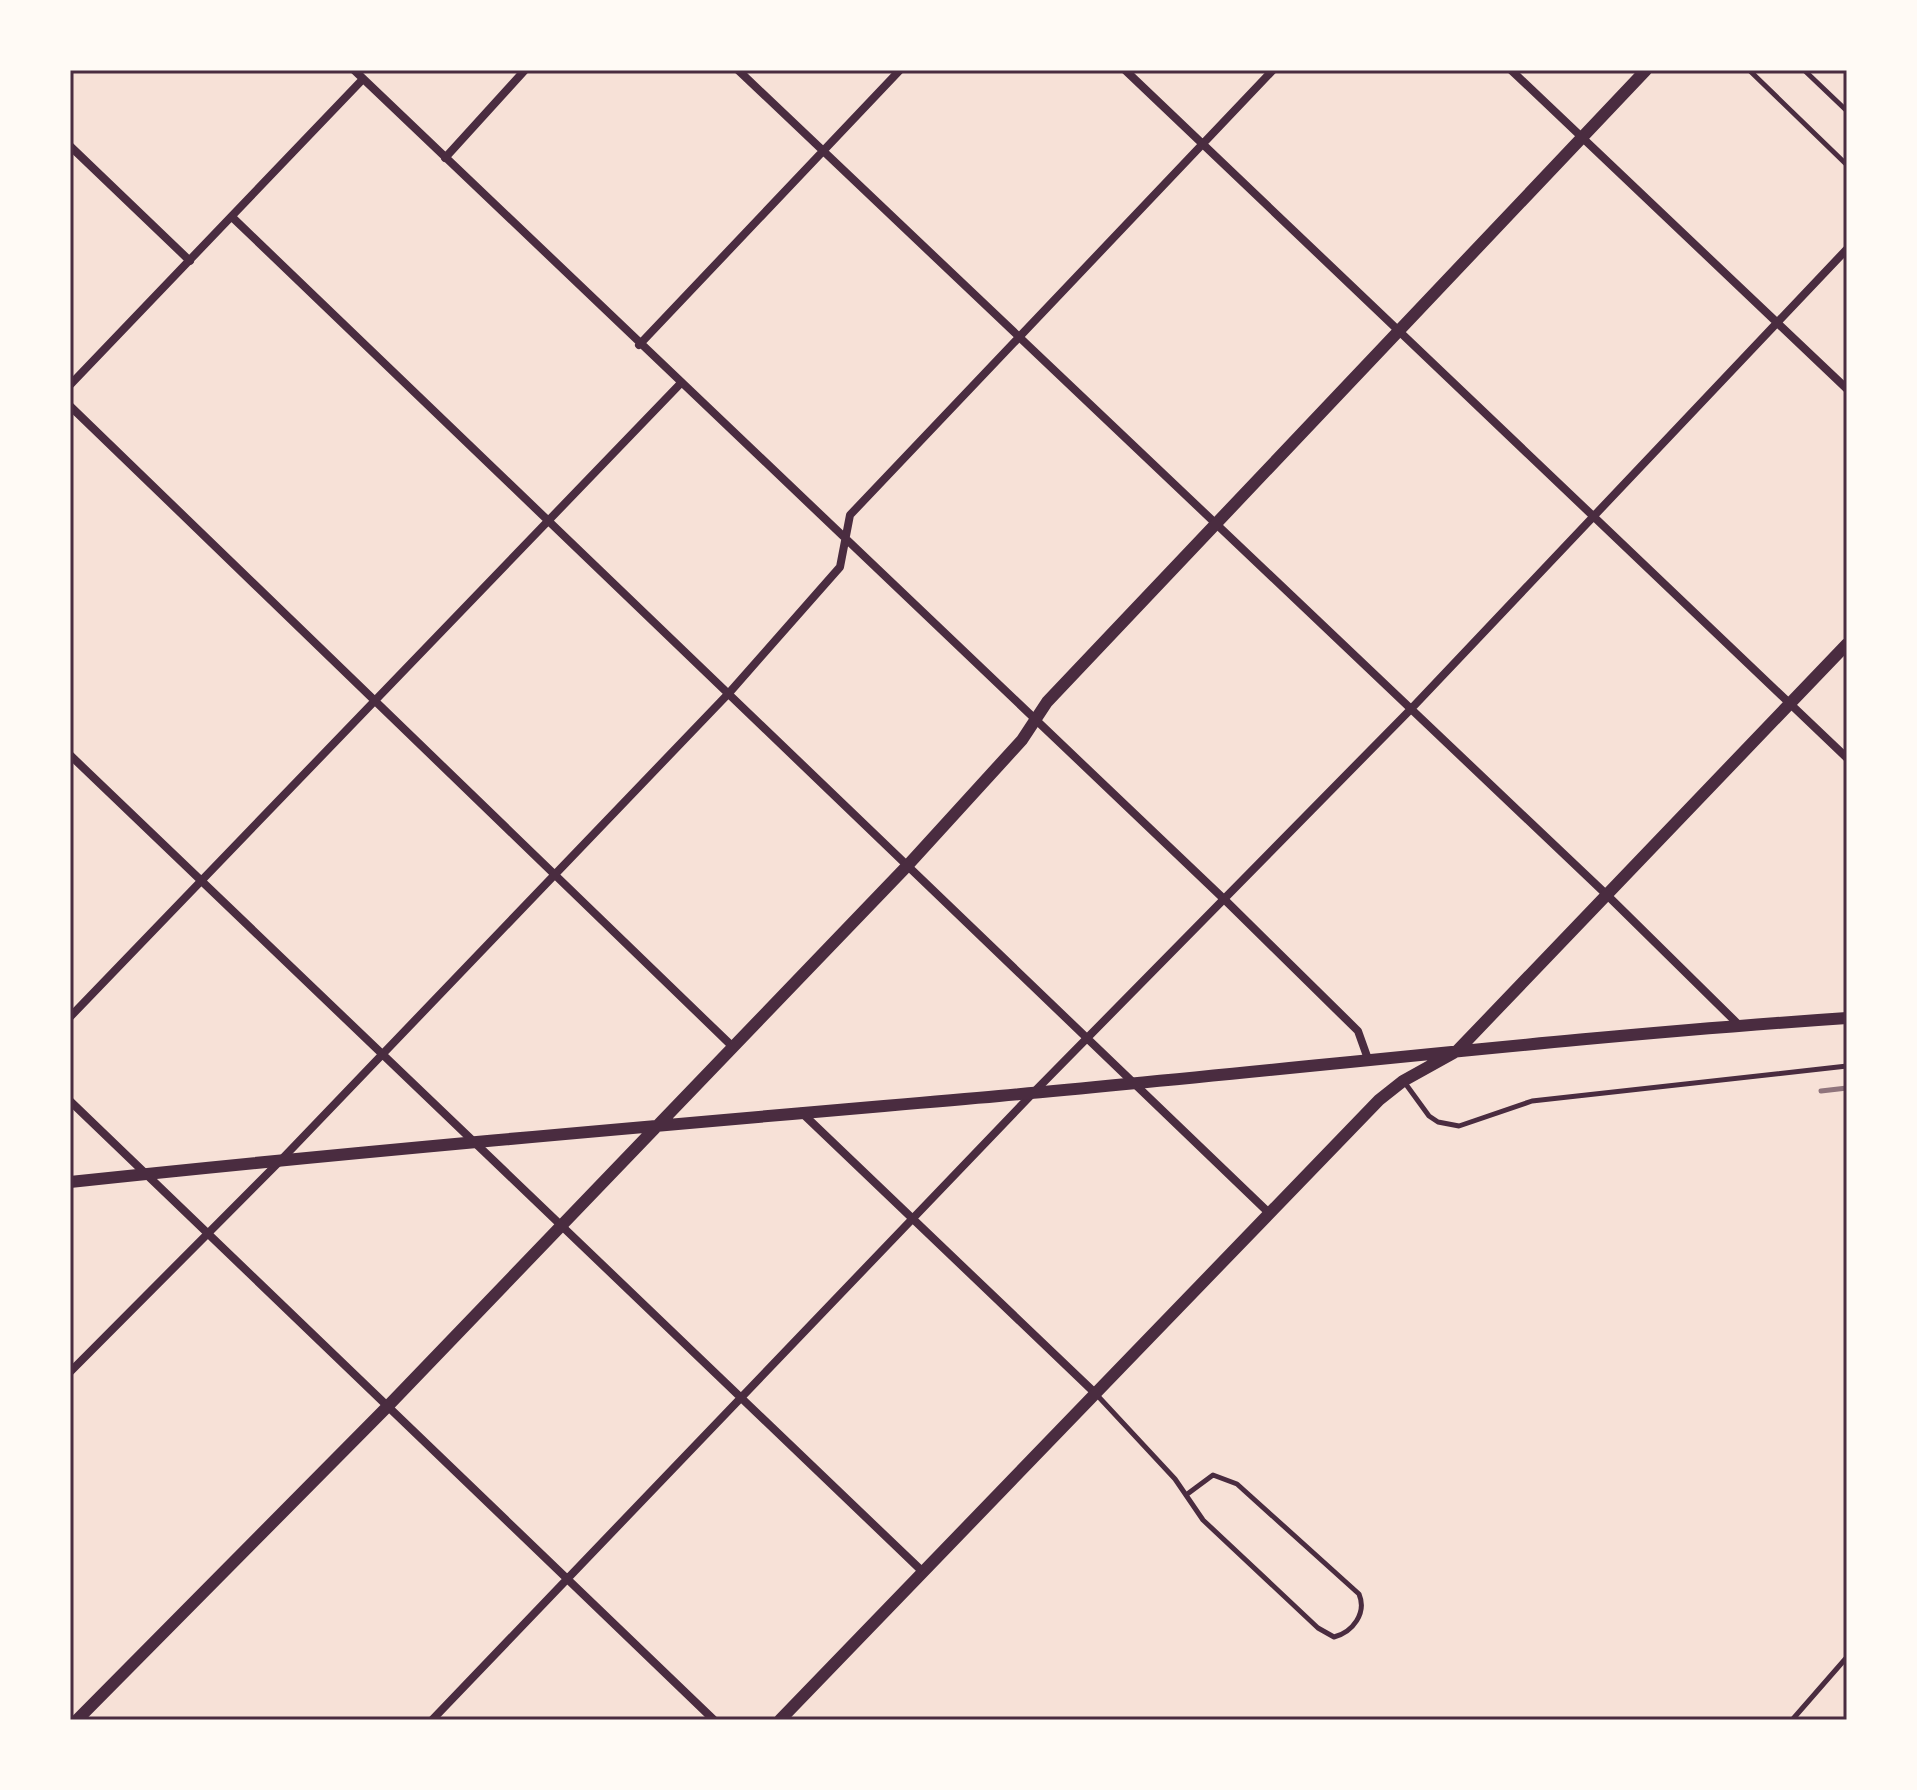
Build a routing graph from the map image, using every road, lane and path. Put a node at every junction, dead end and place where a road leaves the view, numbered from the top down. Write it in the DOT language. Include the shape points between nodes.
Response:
graph roads {
  1 [pos="354,70"];
  2 [pos="525,70"];
  3 [pos="738,70"];
  4 [pos="900,70"];
  5 [pos="1125,70"];
  6 [pos="1273,70"];
  7 [pos="1511,70"];
  8 [pos="1646,70"];
  9 [pos="1749,70"];
  10 [pos="1804,70"];
  11 [pos="363,79"];
  12 [pos="1847,111"];
  13 [pos="1583,137"];
  14 [pos="1202,144"];
  15 [pos="70,146"];
  16 [pos="823,150"];
  17 [pos="445,158"];
  18 [pos="1847,165"];
  19 [pos="232,217"];
  20 [pos="1847,249"];
  21 [pos="190,261"];
  22 [pos="1777,323"];
  23 [pos="1398,330"];
  24 [pos="1018,335"];
  25 [pos="639,345"];
  26 [pos="681,383"];
  27 [pos="70,385"];
  28 [pos="1847,389"];
  29 [pos="70,406"];
  30 [pos="1593,517"];
  31 [pos="549,521"];
  32 [pos="1214,523"];
  33 [pos="846,542"];
  34 [pos="1847,644"];
  35 [pos="729,693"];
  36 [pos="375,701"];
  37 [pos="1790,703"];
  38 [pos="1410,710"];
  39 [pos="1036,723"];
  40 [pos="70,755"];
  41 [pos="1847,758"];
  42 [pos="908,865"];
  43 [pos="553,872"];
  44 [pos="200,880"];
  45 [pos="1608,896"];
  46 [pos="1226,901"];
  47 [pos="70,1017"];
  48 [pos="1847,1018"];
  49 [pos="1739,1025"];
  50 [pos="1087,1038"];
  51 [pos="733,1047"];
  52 [pos="1457,1051"];
  53 [pos="380,1054"];
  54 [pos="1368,1059"];
  55 [pos="1847,1066"];
  56 [pos="1403,1081"];
  57 [pos="1135,1082"];
  58 [pos="1034,1092"];
  59 [pos="70,1101"];
  60 [pos="800,1112"];
  61 [pos="657,1127"];
  62 [pos="476,1142"];
  63 [pos="281,1160"];
  64 [pos="148,1174"];
  65 [pos="70,1182"];
  66 [pos="1268,1212"];
  67 [pos="915,1220"];
  68 [pos="560,1225"];
  69 [pos="206,1233"];
  70 [pos="70,1372"];
  71 [pos="1095,1393"];
  72 [pos="742,1399"];
  73 [pos="387,1407"];
  74 [pos="1186,1495"];
  75 [pos="922,1571"];
  76 [pos="569,1579"];
  77 [pos="1847,1657"];
  78 [pos="77,1720"];
  79 [pos="432,1720"];
  80 [pos="714,1720"];
  81 [pos="780,1720"];
  82 [pos="1792,1720"];
  1 -- 11 [label="street"];
  2 -- 17 [label="street"];
  3 -- 16 [label="street"];
  4 -- 16 [label="street"];
  5 -- 14 [label="street"];
  6 -- 14 [label="street"];
  7 -- 13 [label="street"];
  8 -- 13 [label="street"];
  9 -- 18 [label="lane"];
  10 -- 12 [label="lane"];
  11 -- 17 [label="street"];
  11 -- 19 [label="street"];
  13 -- 22 [label="street"];
  13 -- 23 [label="street"];
  14 -- 23 [label="street"];
  14 -- 24 [label="street"];
  15 -- 21 [label="street"];
  16 -- 24 [label="street"];
  16 -- 25 [label="street"];
  17 -- 25 [label="street"];
  19 -- 21 [label="street"];
  19 -- 31 [label="street"];
  20 -- 22 [label="street"];
  21 -- 27 [label="street"];
  22 -- 28 [label="street"];
  22 -- 30 [label="street"];
  23 -- 30 [label="street"];
  23 -- 32 [label="street"];
  24 -- 32 [label="street"];
  24 -- 33 [label="street" via="850,515"];
  25 -- 26 [label="street"];
  26 -- 31 [label="street"];
  26 -- 33 [label="street"];
  29 -- 36 [label="street"];
  30 -- 37 [label="street"];
  30 -- 38 [label="street"];
  31 -- 35 [label="street"];
  31 -- 36 [label="street"];
  32 -- 38 [label="street"];
  32 -- 39 [label="street" via="1047,702"];
  33 -- 35 [label="street" via="840,567"];
  33 -- 39 [label="street"];
  34 -- 37 [label="street"];
  35 -- 42 [label="street"];
  35 -- 43 [label="street"];
  36 -- 43 [label="street"];
  36 -- 44 [label="street"];
  37 -- 41 [label="street"];
  37 -- 45 [label="street"];
  38 -- 45 [label="street"];
  38 -- 46 [label="street"];
  39 -- 42 [label="street"];
  39 -- 46 [label="street"];
  40 -- 44 [label="street"];
  42 -- 50 [label="street"];
  42 -- 51 [label="street"];
  43 -- 51 [label="street"];
  43 -- 53 [label="street"];
  44 -- 47 [label="street"];
  44 -- 53 [label="street"];
  45 -- 49 [label="street"];
  45 -- 52 [label="street"];
  46 -- 50 [label="street"];
  46 -- 54 [label="street" via="1358,1031"];
  48 -- 49 [label="street"];
  49 -- 52 [label="street"];
  50 -- 57 [label="street"];
  50 -- 58 [label="street"];
  51 -- 61 [label="street"];
  52 -- 54 [label="street"];
  52 -- 56 [label="street"];
  53 -- 62 [label="street"];
  53 -- 63 [label="street"];
  54 -- 57 [label="street"];
  55 -- 56 [label="lane" via="1532,1101 1459,1126 1429,1116"];
  56 -- 66 [label="street"];
  57 -- 58 [label="street"];
  57 -- 66 [label="street"];
  58 -- 60 [label="street"];
  58 -- 67 [label="street"];
  59 -- 64 [label="street"];
  60 -- 61 [label="street"];
  60 -- 67 [label="street"];
  61 -- 62 [label="street"];
  61 -- 68 [label="street"];
  62 -- 63 [label="street"];
  62 -- 68 [label="street"];
  63 -- 64 [label="street"];
  63 -- 69 [label="street"];
  64 -- 65 [label="street"];
  64 -- 69 [label="street"];
  66 -- 71 [label="street"];
  67 -- 71 [label="street"];
  67 -- 72 [label="street"];
  68 -- 72 [label="street"];
  68 -- 73 [label="street"];
  69 -- 70 [label="street"];
  69 -- 73 [label="street"];
  71 -- 74 [label="lane"];
  71 -- 75 [label="street"];
  72 -- 75 [label="street"];
  72 -- 76 [label="street"];
  73 -- 76 [label="street"];
  73 -- 78 [label="street"];
  74 -- 74 [label="lane" via="1203,1520 1318,1628 1334,1637 1353,1626 1362,1611 1359,1594 1237,1484 1213,1475"];
  75 -- 81 [label="street"];
  76 -- 79 [label="street"];
  76 -- 80 [label="street"];
  77 -- 82 [label="lane"];
}
